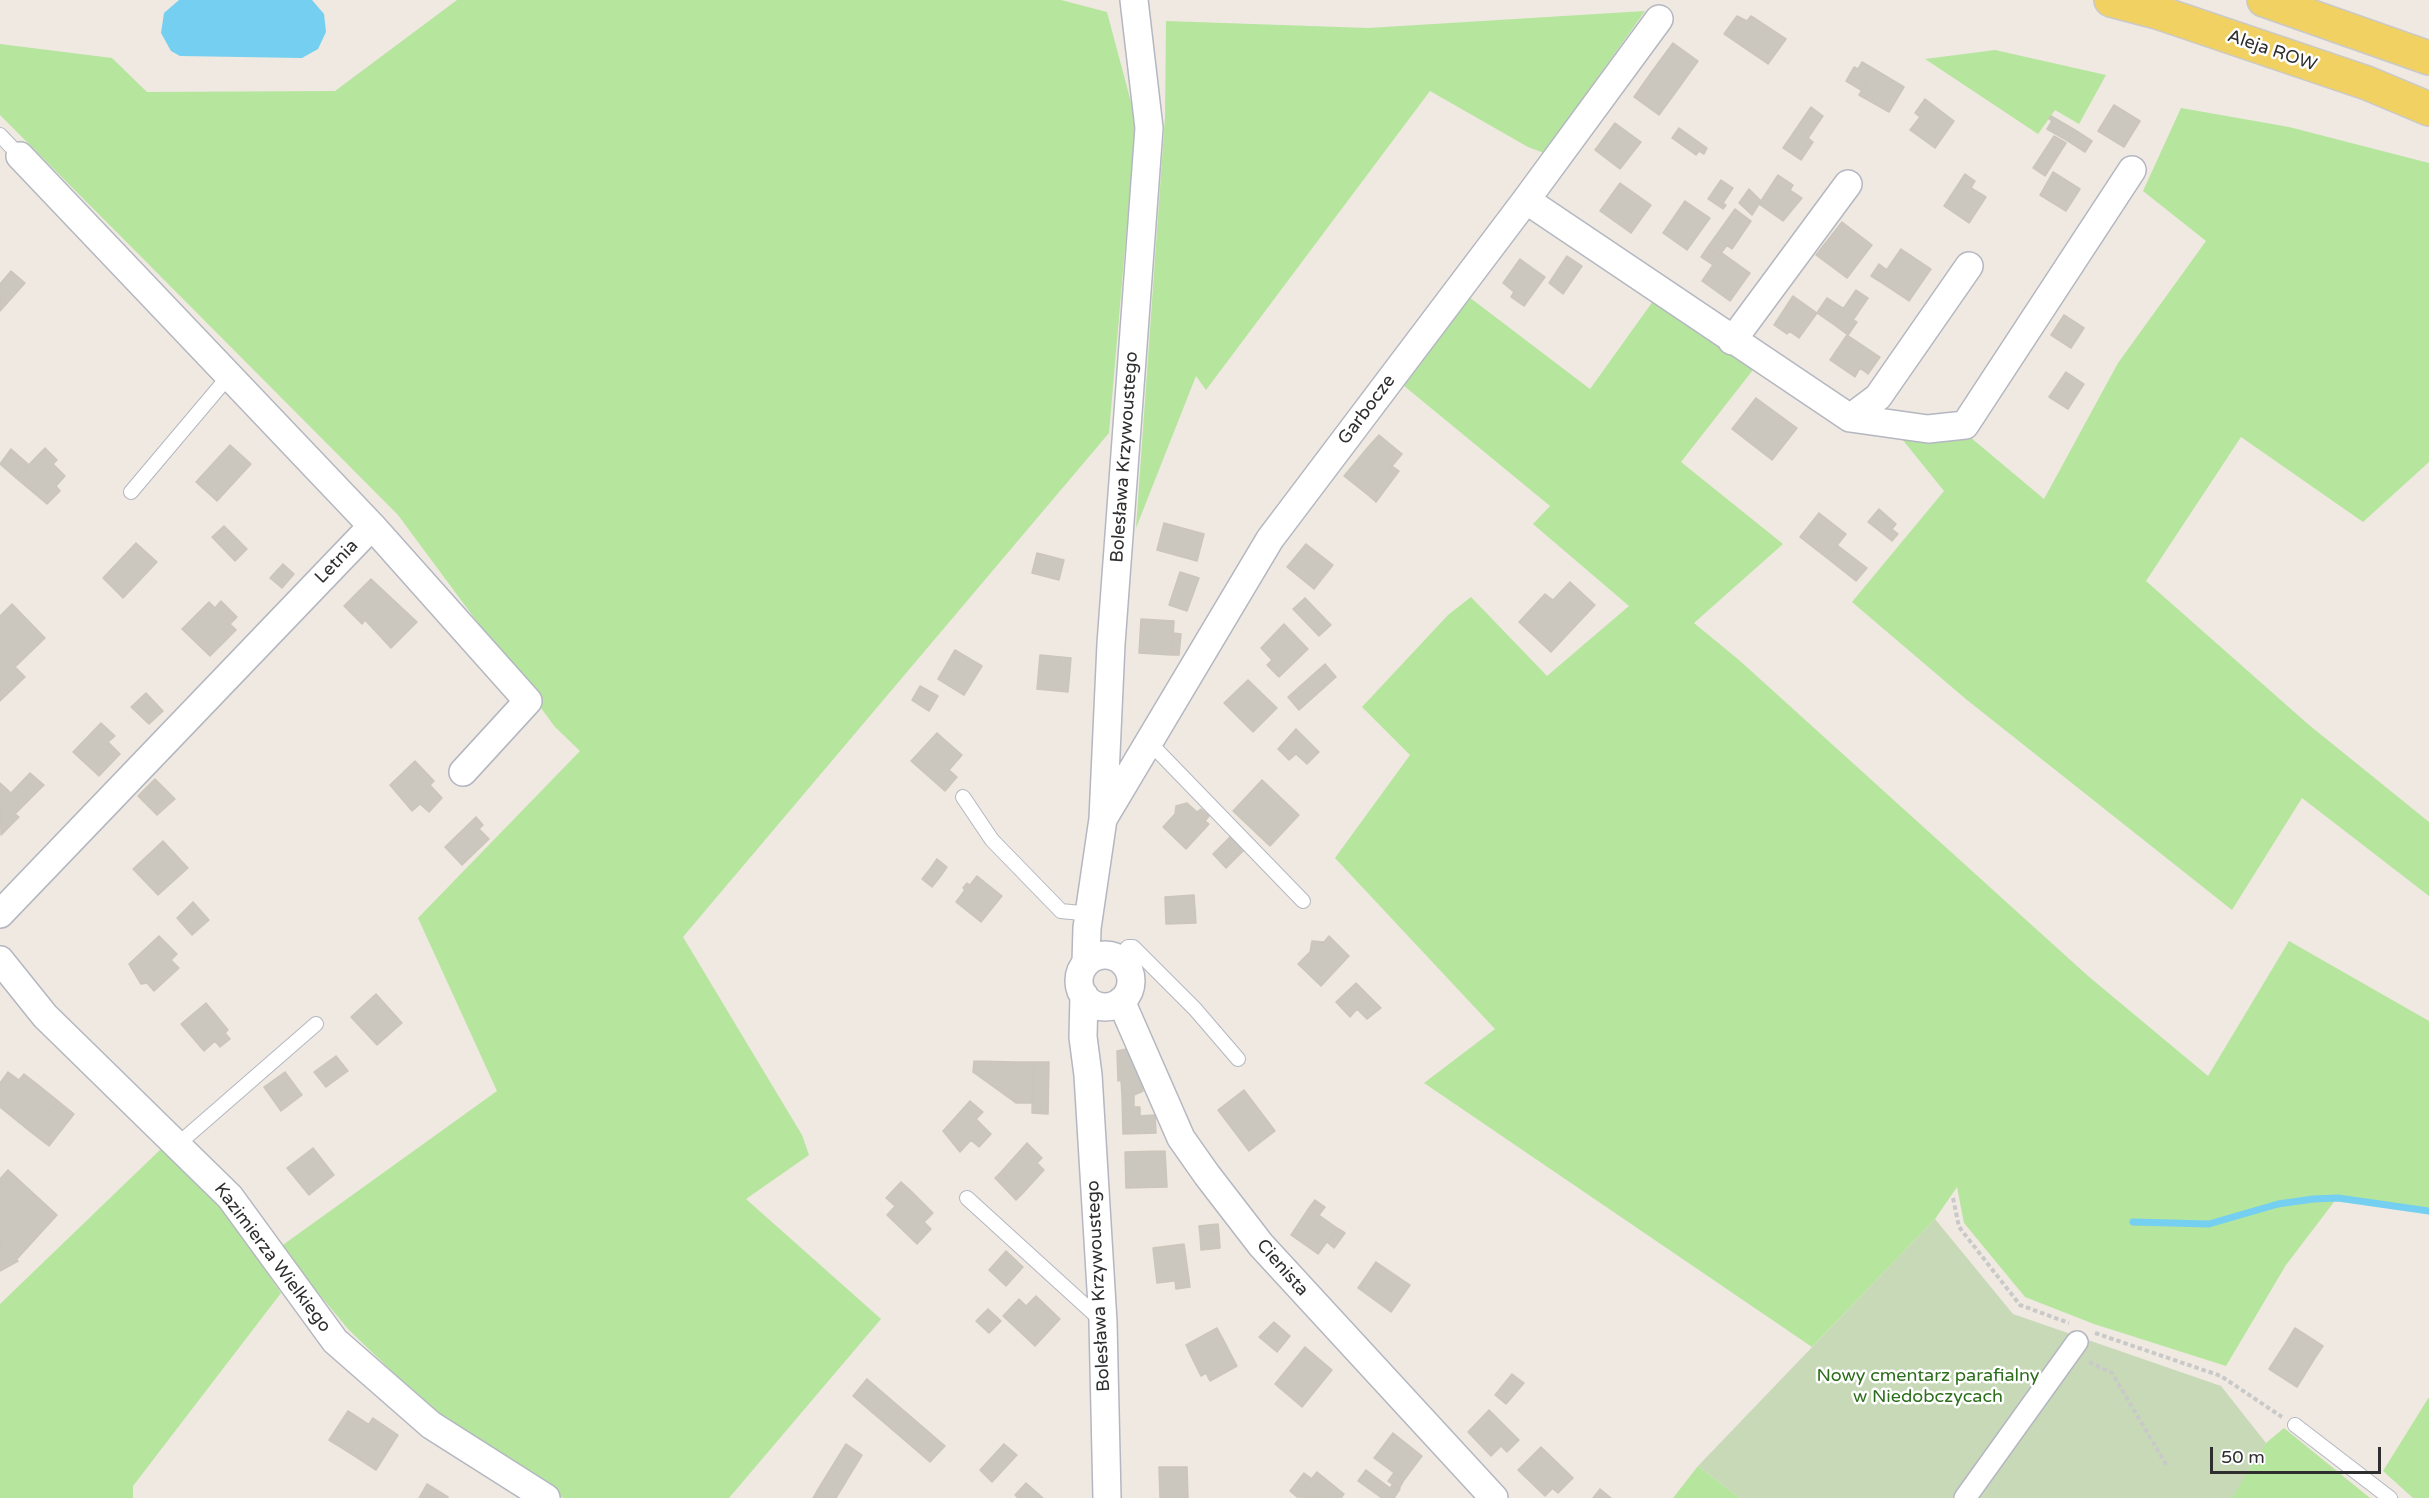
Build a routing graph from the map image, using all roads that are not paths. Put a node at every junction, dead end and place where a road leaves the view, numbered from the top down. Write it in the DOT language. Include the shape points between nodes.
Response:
graph roads {
  1 [pos="1134,0"];
  2 [pos="2111,0"];
  3 [pos="2264,0"];
  4 [pos="1659,19"];
  5 [pos="2429,58"];
  6 [pos="2429,110"];
  7 [pos="0,135"];
  8 [pos="20,156"];
  9 [pos="2132,170"];
  10 [pos="1848,184"];
  11 [pos="1526,200"];
  12 [pos="1969,266"];
  13 [pos="1732,341"];
  14 [pos="228,377"];
  15 [pos="1850,418"];
  16 [pos="131,492"];
  17 [pos="372,526"];
  18 [pos="1149,742"];
  19 [pos="463,772"];
  20 [pos="963,797"];
  21 [pos="1102,819"];
  22 [pos="1303,901"];
  23 [pos="0,914"];
  24 [pos="1091,914"];
  25 [pos="1118,958"];
  26 [pos="0,960"];
  27 [pos="1086,963"];
  28 [pos="1104,1001"];
  29 [pos="316,1024"];
  30 [pos="1238,1059"];
  31 [pos="177,1145"];
  32 [pos="967,1198"];
  33 [pos="1103,1322"];
  34 [pos="2076,1337"];
  35 [pos="2295,1425"];
  36 [pos="546,1498"];
  37 [pos="1107,1498"];
  38 [pos="1494,1498"];
  39 [pos="1965,1498"];
  40 [pos="2390,1498"];
  1 -- 21 [label="street, Bolesława Krzywoustego" via="1149,128"];
  2 -- 6 [label="main road, Aleja ROW" via="2367,83"];
  3 -- 5 [label="main road"];
  4 -- 11 [label="street, Garbocze"];
  7 -- 8 [label="lane"];
  8 -- 14 [label="street, Letnia"];
  9 -- 15 [label="street" via="1965,425 1928,429"];
  10 -- 13 [label="street"];
  11 -- 13 [label="street"];
  11 -- 18 [label="street, Garbocze" via="1270,539"];
  12 -- 15 [label="street" via="1878,397"];
  13 -- 15 [label="street"];
  14 -- 16 [label="lane"];
  14 -- 17 [label="street, Letnia"];
  17 -- 19 [label="street" via="528,702"];
  17 -- 23 [label="street, Letnia"];
  18 -- 21 [label="street, Garbocze"];
  18 -- 22 [label="lane"];
  20 -- 24 [label="lane" via="992,840 1061,911"];
  21 -- 24 [label="street, Bolesława Krzywoustego"];
  24 -- 25 [label="street" via="1104,928"];
  24 -- 27 [label="street, Bolesława Krzywoustego"];
  25 -- 27 [label="street" via="1101,955"];
  25 -- 28 [label="street" via="1125,963 1131,978 1127,995"];
  25 -- 30 [label="lane" via="1133,947"];
  26 -- 31 [label="street, Kazimierza Wielkiego" via="45,1016"];
  27 -- 28 [label="street" via="1079,978"];
  28 -- 33 [label="street, Bolesława Krzywoustego" via="1089,1075"];
  28 -- 38 [label="street, Cienista" via="1181,1138 1261,1245"];
  29 -- 31 [label="lane"];
  31 -- 36 [label="street, Kazimierza Wielkiego" via="230,1197 335,1341 431,1425"];
  32 -- 33 [label="lane"];
  33 -- 37 [label="street, Bolesława Krzywoustego"];
  34 -- 39 [label="street"];
  35 -- 40 [label="lane"];
}
